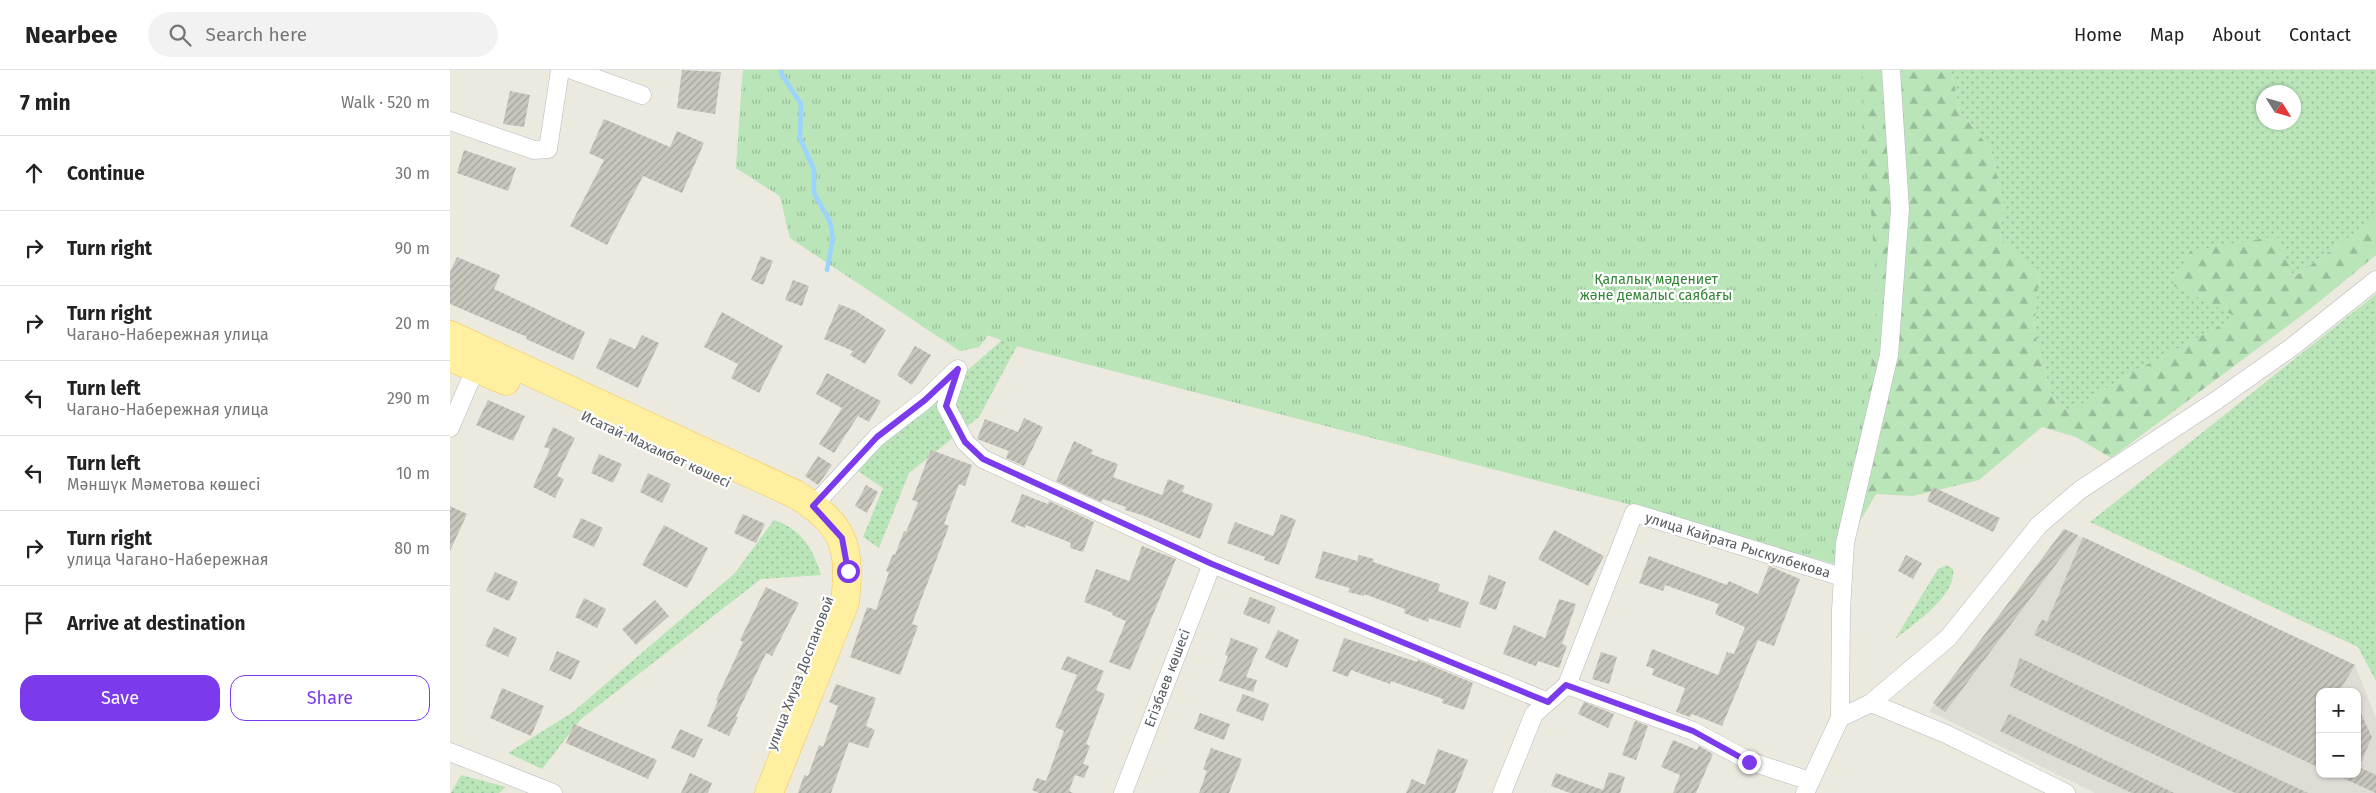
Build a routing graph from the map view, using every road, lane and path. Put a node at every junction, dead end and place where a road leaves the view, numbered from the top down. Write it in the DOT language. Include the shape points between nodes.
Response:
graph roads {
  1 [pos="560,70"];
  2 [pos="572,70"];
  3 [pos="1891,70"];
  4 [pos="642,95"];
  5 [pos="450,121"];
  6 [pos="2376,280"];
  7 [pos="450,335"];
  8 [pos="450,357"];
  9 [pos="479,359"];
  10 [pos="450,428"];
  11 [pos="813,506"];
  12 [pos="828,550"];
  13 [pos="1212,564"];
  14 [pos="1842,577"];
  15 [pos="1566,685"];
  16 [pos="1548,702"];
  17 [pos="1871,703"];
  18 [pos="1840,718"];
  19 [pos="450,752"];
  20 [pos="1807,787"];
  21 [pos="553,793"];
  22 [pos="754,793"];
  23 [pos="769,793"];
  24 [pos="1123,793"];
  25 [pos="1502,793"];
  26 [pos="2066,793"];
  1 -- 5 [label="street" via="548,149 534,150"];
  2 -- 4 [label="street"];
  3 -- 14 [label="street" via="1900,209 1889,355 1845,543"];
  6 -- 17 [label="street" via="2292,347 2218,400 2080,490 2039,525 1948,638"];
  7 -- 9 [label="main road"];
  8 -- 9 [label="main road"];
  9 -- 10 [label="street"];
  9 -- 11 [label="main road, улица Хиуаз Доспановой" via="795,494"];
  9 -- 12 [label="main road, Исатай-Махамбет көшесі" via="545,399 800,518"];
  11 -- 13 [label="street" via="877,437 925,400 958,369 946,406 965,442 983,459"];
  11 -- 23 [label="main road, улица Хиуаз Доспановой" via="842,538 848,571 845,602"];
  12 -- 22 [label="main road, улица Хиуаз Доспановой" via="831,590"];
  13 -- 16 [label="street"];
  13 -- 24 [label="street, Егізбаев көшесі"];
  14 -- 15 [label="street, улица Кайрата Рыскулбекова" via="1634,513"];
  14 -- 18 [label="street"];
  15 -- 16 [label="street"];
  15 -- 20 [label="street" via="1693,731 1749,762"];
  16 -- 25 [label="street" via="1534,714"];
  17 -- 18 [label="street"];
  17 -- 26 [label="street" via="1946,734"];
  18 -- 20 [label="street"];
  19 -- 21 [label="street"];
}
